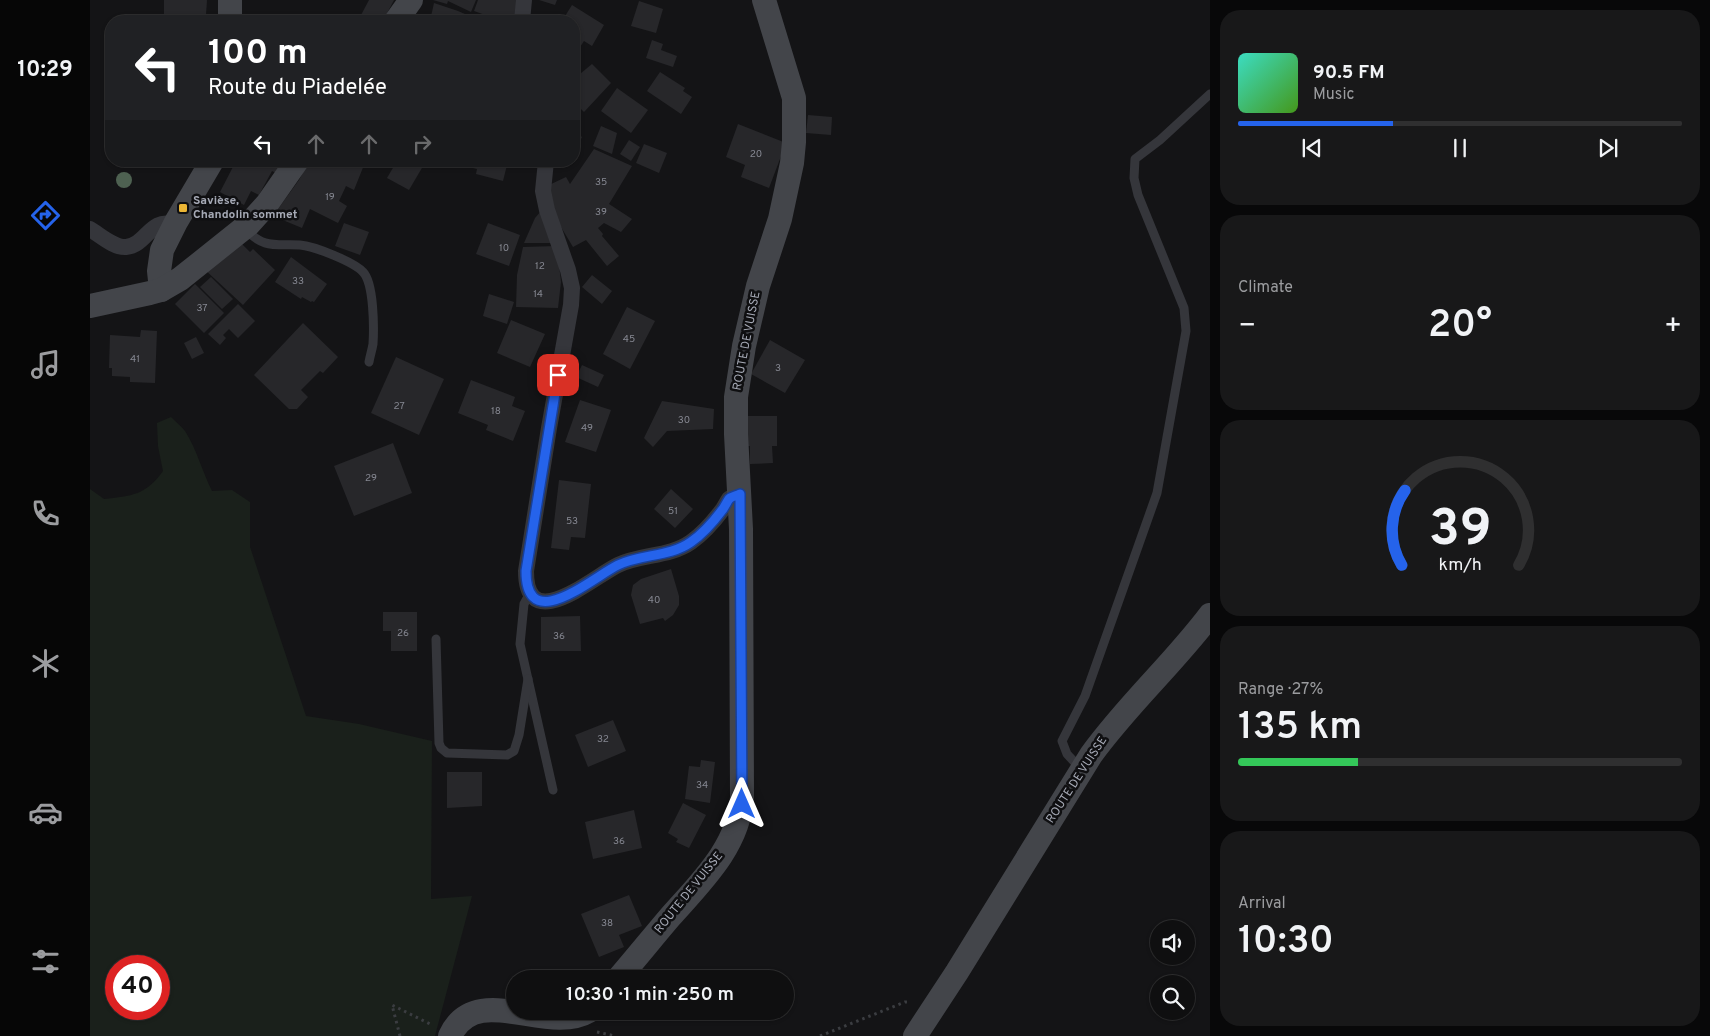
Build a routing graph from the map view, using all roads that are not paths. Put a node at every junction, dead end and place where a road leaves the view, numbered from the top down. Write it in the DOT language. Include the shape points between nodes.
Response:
graph roads {
  1 [pos="230,0"];
  2 [pos="411,0"];
  3 [pos="524,0"];
  4 [pos="764,0"];
  5 [pos="230,15"];
  6 [pos="400,15"];
  7 [pos="523,15"];
  8 [pos="1210,94"];
  9 [pos="208,167"];
  10 [pos="293,167"];
  11 [pos="545,167"];
  12 [pos="174,225"];
  13 [pos="244,228"];
  14 [pos="90,229"];
  15 [pos="161,290"];
  16 [pos="90,306"];
  17 [pos="369,362"];
  18 [pos="740,494"];
  19 [pos="530,593"];
  20 [pos="1210,615"];
  21 [pos="436,639"];
  22 [pos="528,680"];
  23 [pos="1081,770"];
  24 [pos="553,790"];
  25 [pos="626,970"];
  26 [pos="506,1014"];
  27 [pos="544,1020"];
  28 [pos="568,1020"];
  29 [pos="450,1035"];
  30 [pos="915,1036"];
  1 -- 5 [label="street"];
  2 -- 6 [label="street"];
  3 -- 7 [label="street"];
  4 -- 18 [label="street, ROUTE DE VUISSE" via="794,98 794,142 780,220 758,286 736,397"];
  8 -- 23 [label="lane" via="1135,159 1134,178 1138,195 1184,308 1186,331 1158,493 1085,696 1062,741 1067,754"];
  9 -- 12 [label="street"];
  10 -- 13 [label="street" via="267,204"];
  11 -- 19 [label="street" via="543,192 572,288 526,571 526,585"];
  12 -- 14 [label="street" via="158,224 136,244 125,247"];
  12 -- 15 [label="street" via="162,250"];
  13 -- 15 [label="street" via="180,279"];
  13 -- 17 [label="lane" via="253,238 266,244 313,247 363,272 370,283 372,312 373,343"];
  15 -- 16 [label="street"];
  18 -- 19 [label="street" via="728,500 707,530 683,547 619,564 558,600 536,599"];
  18 -- 25 [label="street, ROUTE DE VUISSE" via="742,797 739,820 716,864"];
  19 -- 22 [label="lane" via="524,604 520,644"];
  20 -- 23 [label="street, ROUTE DE VUISSE" via="1113,726"];
  21 -- 22 [label="lane" via="438,743 447,753 507,755 514,751"];
  22 -- 24 [label="lane"];
  23 -- 30 [label="street, ROUTE DE VUISSE"];
  26 -- 29 [label="street" via="478,1012 463,1019"];
  27 -- 28 [label="street"];
}
